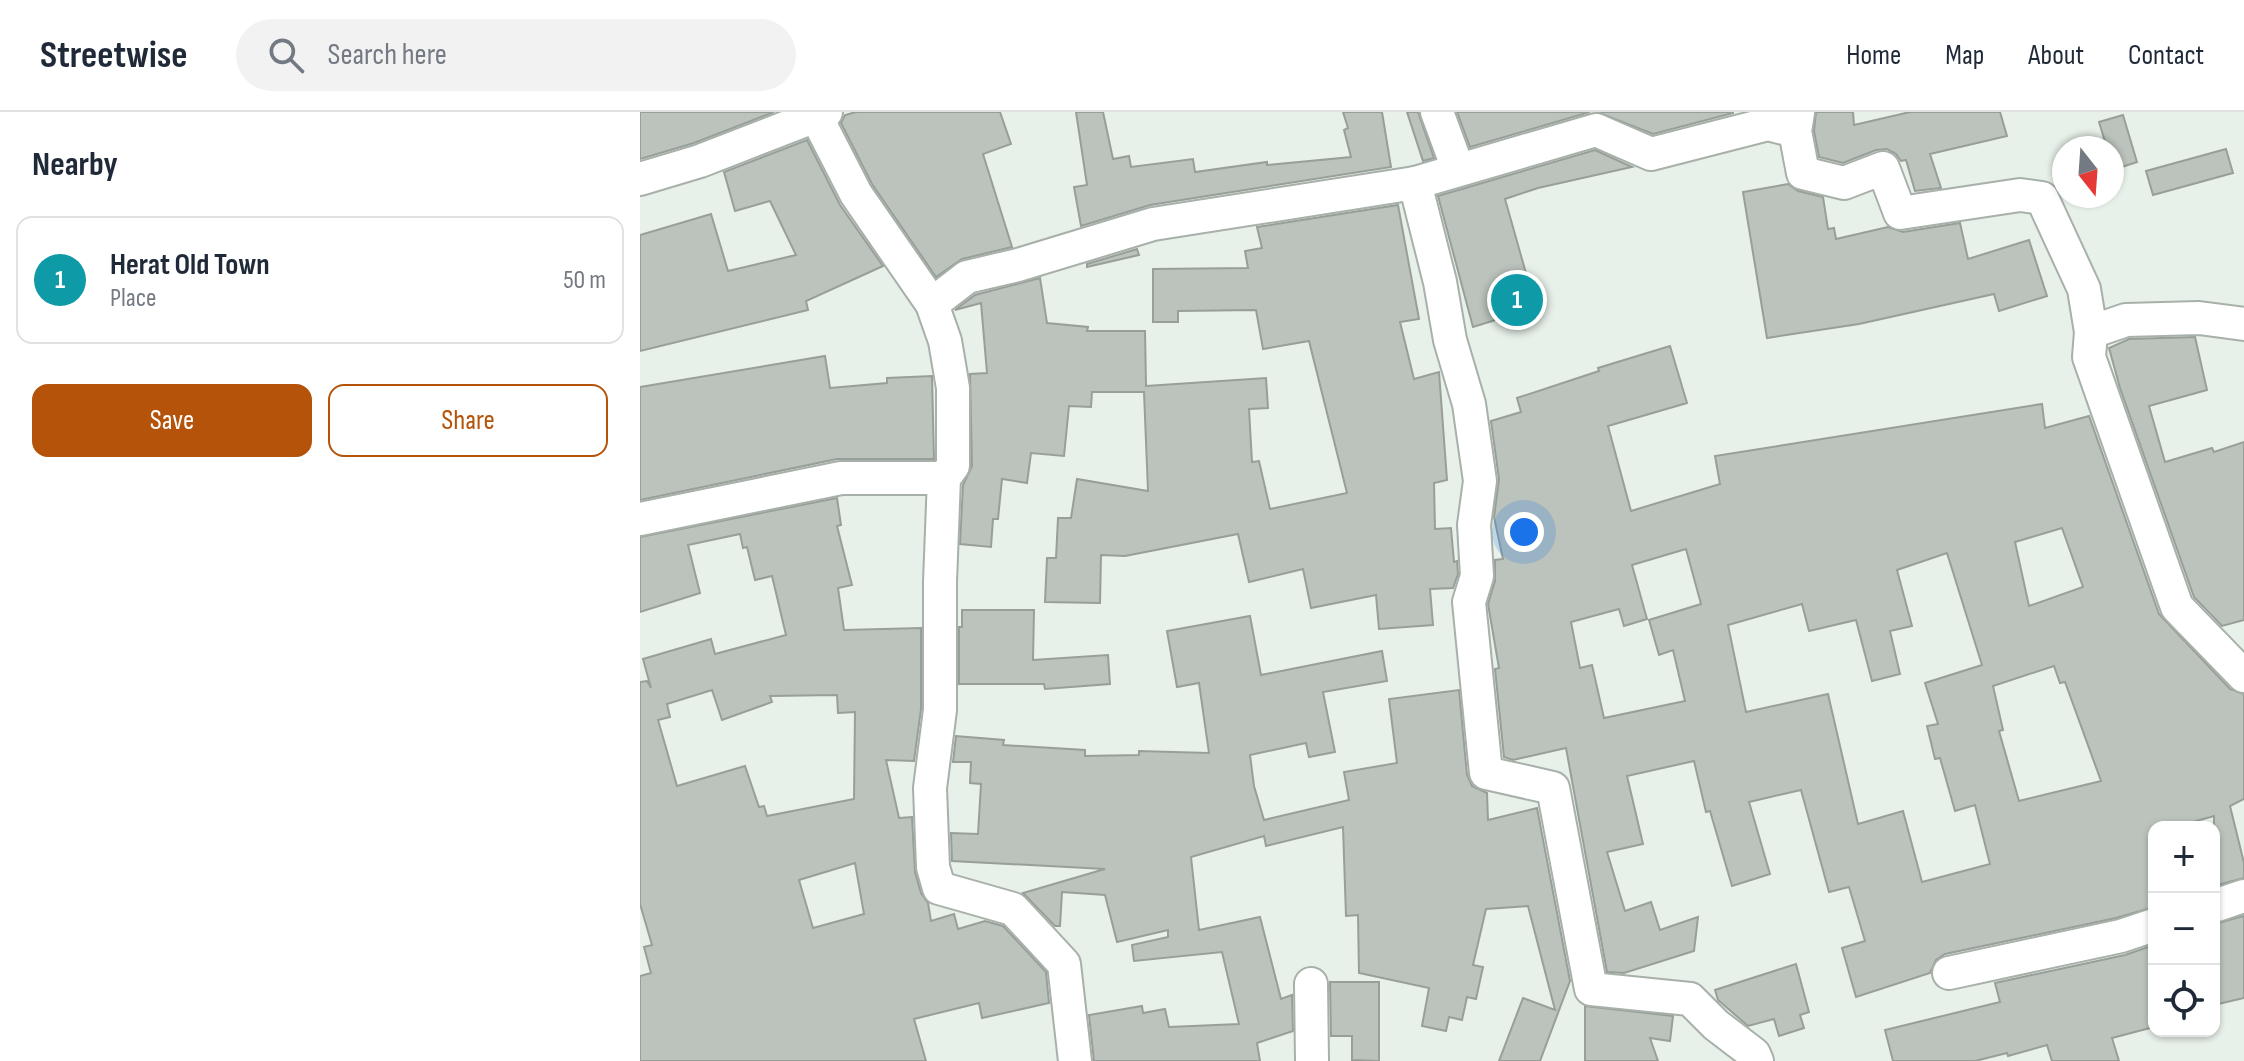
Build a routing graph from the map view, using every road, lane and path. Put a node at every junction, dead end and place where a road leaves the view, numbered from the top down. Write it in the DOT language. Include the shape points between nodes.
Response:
graph roads {
  1 [pos="1437,112"];
  2 [pos="817,113"];
  3 [pos="1796,122"];
  4 [pos="1458,169"];
  5 [pos="640,179"];
  6 [pos="1415,183"];
  7 [pos="932,304"];
  8 [pos="2244,324"];
  9 [pos="2091,332"];
  10 [pos="944,478"];
  11 [pos="640,519"];
  12 [pos="2244,676"];
  13 [pos="2244,896"];
  14 [pos="2220,904"];
  15 [pos="2148,927"];
  16 [pos="1949,973"];
  17 [pos="1311,984"];
  18 [pos="1075,1061"];
  19 [pos="1312,1061"];
  20 [pos="1757,1061"];
  1 -- 4 [label="street"];
  2 -- 5 [label="street" via="700,161"];
  2 -- 7 [label="street" via="856,194"];
  3 -- 4 [label="street" via="1768,124 1651,154 1596,130"];
  3 -- 9 [label="street" via="1803,173 1844,183 1883,168 1900,213 2020,195 2042,198 2084,289"];
  4 -- 6 [label="street"];
  6 -- 7 [label="street" via="1153,224 967,277"];
  6 -- 20 [label="street" via="1469,404 1480,481 1474,525 1477,576 1469,602 1486,773 1553,788 1591,989 1690,999"];
  7 -- 10 [label="street" via="953,388 953,466"];
  8 -- 9 [label="street" via="2199,318 2126,320"];
  9 -- 12 [label="street" via="2089,357 2177,607"];
  10 -- 11 [label="street" via="841,478"];
  10 -- 18 [label="street" via="940,710 930,788 933,867 939,888 1013,909 1064,964"];
  13 -- 14 [label="street"];
  15 -- 16 [label="street"];
  17 -- 19 [label="street"];
}
